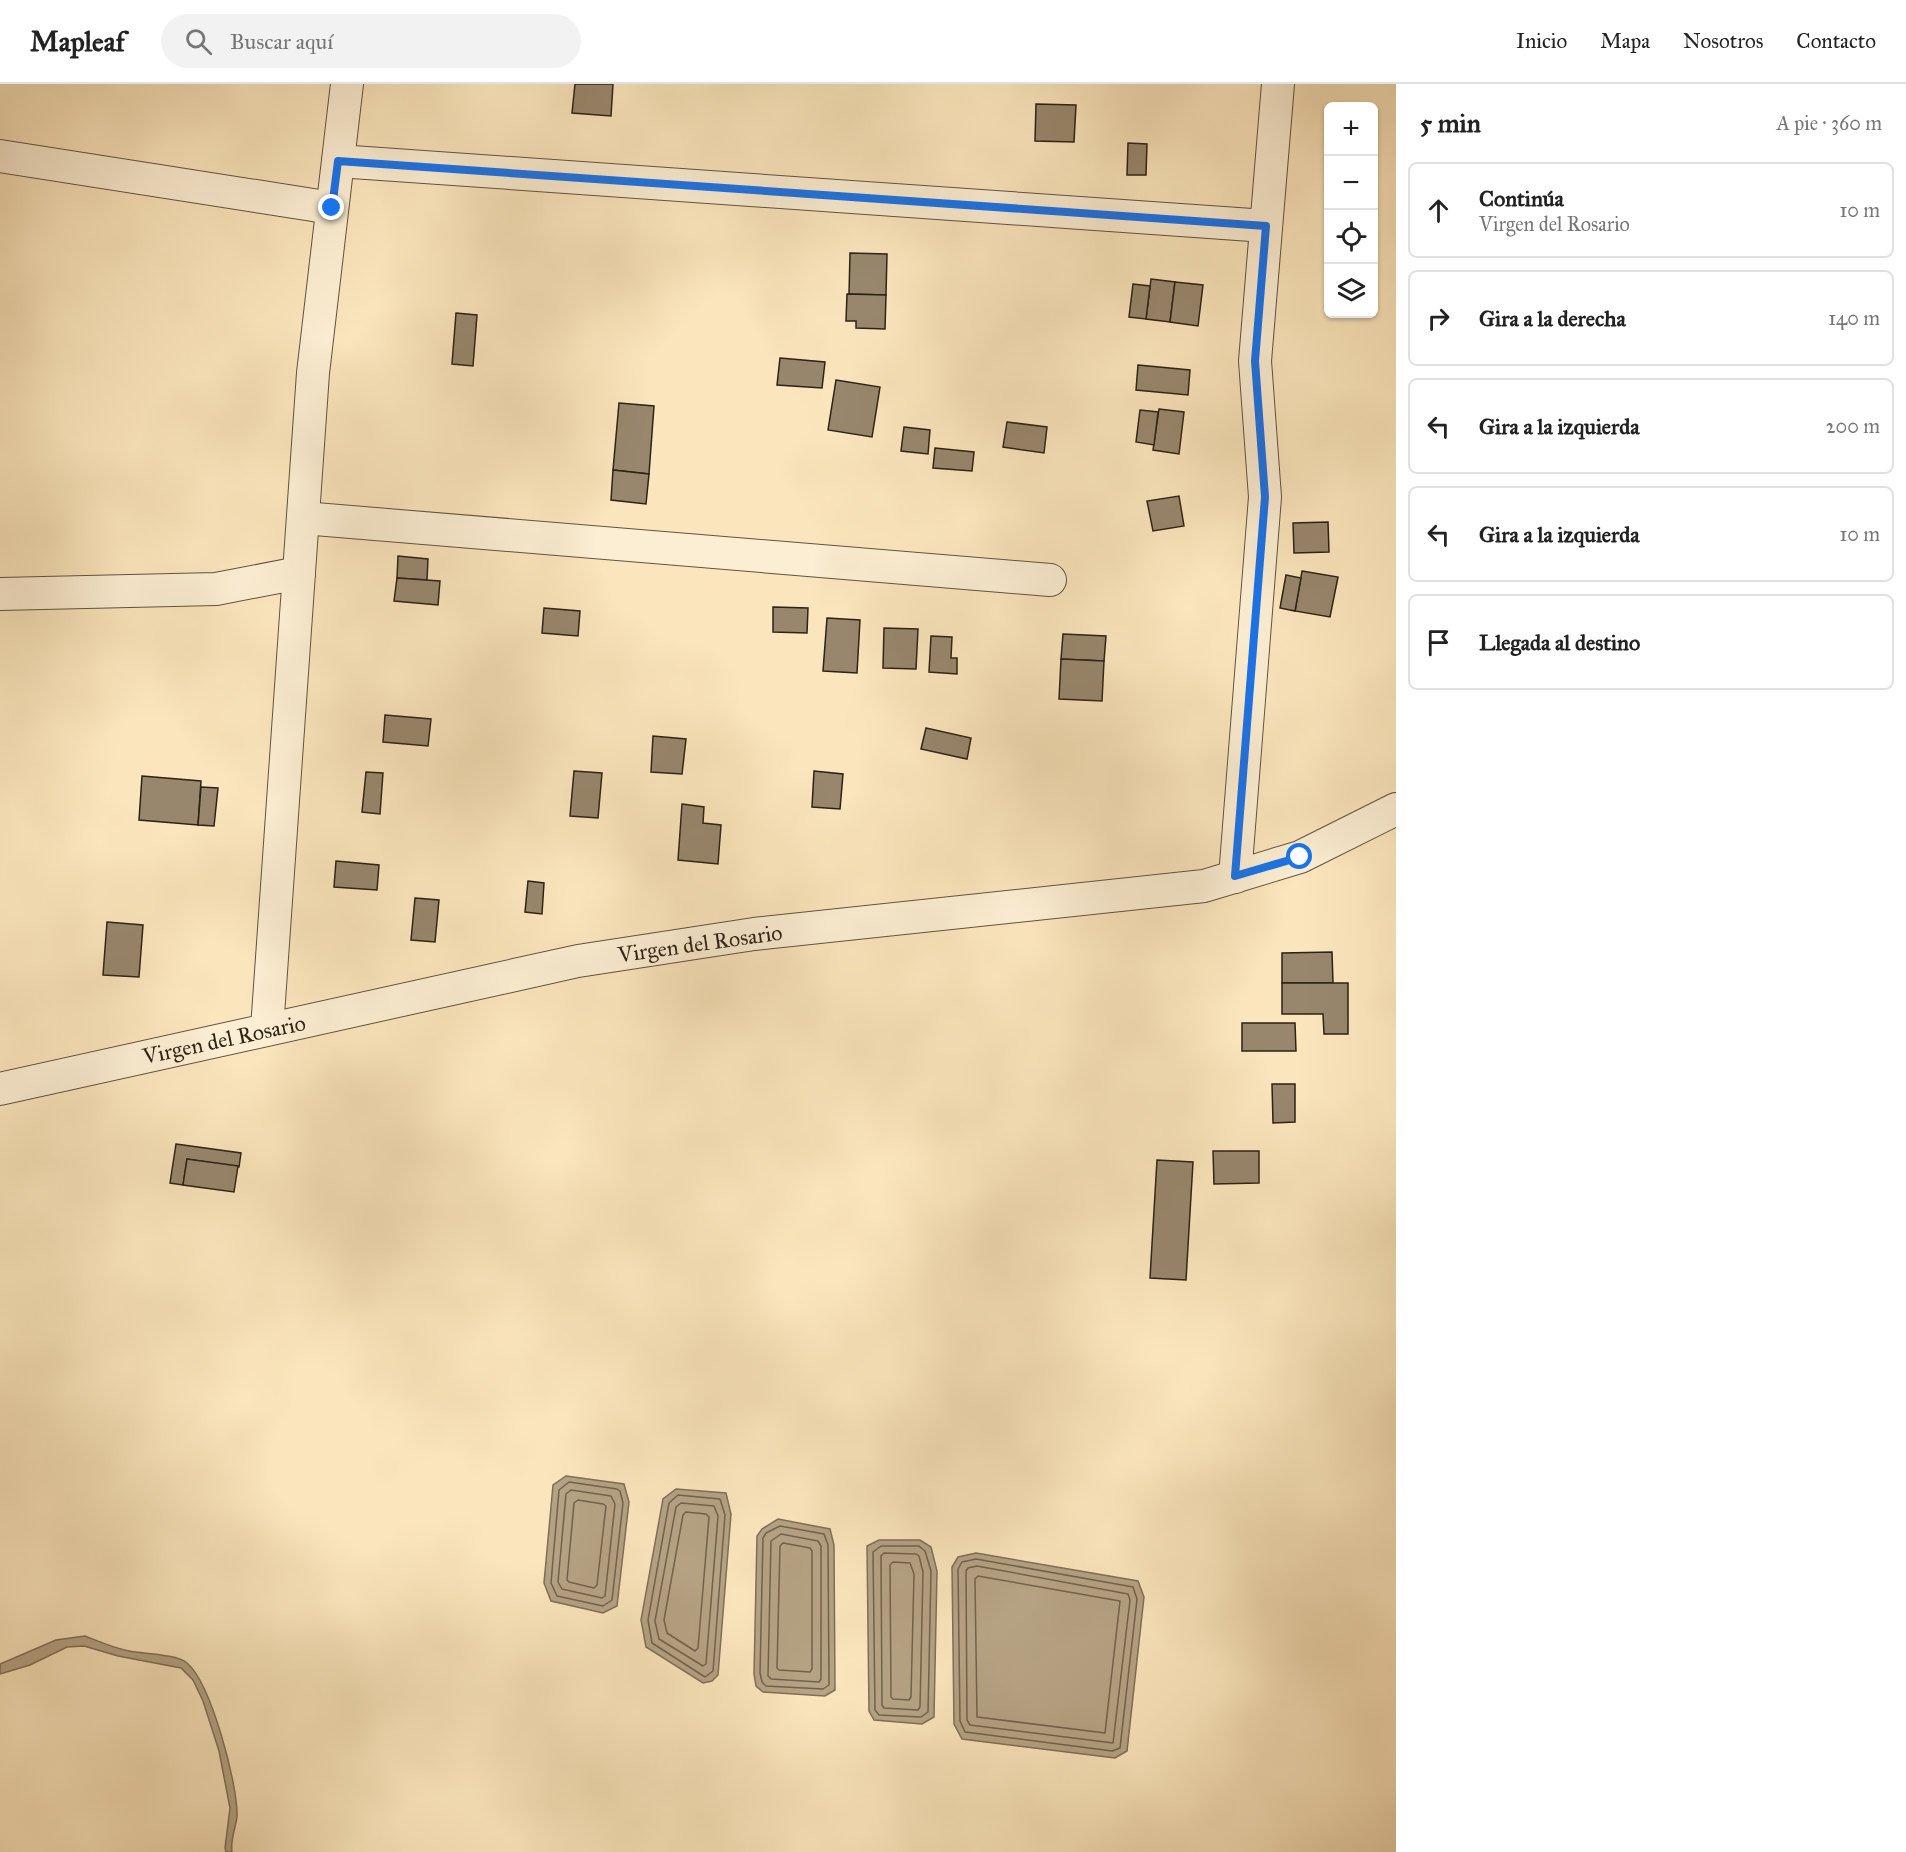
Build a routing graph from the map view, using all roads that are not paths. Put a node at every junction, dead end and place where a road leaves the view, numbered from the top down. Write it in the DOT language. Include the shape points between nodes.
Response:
graph roads {
  1 [pos="347,84"];
  2 [pos="1278,84"];
  3 [pos="0,156"];
  4 [pos="338,161"];
  5 [pos="332,208"];
  6 [pos="1266,226"];
  7 [pos="303,518"];
  8 [pos="299,573"];
  9 [pos="1050,580"];
  10 [pos="0,594"];
  11 [pos="1396,809"];
  12 [pos="1235,876"];
  13 [pos="267,1029"];
  14 [pos="0,1089"];
  1 -- 4 [label="street"];
  2 -- 6 [label="street"];
  3 -- 5 [label="street"];
  4 -- 5 [label="street"];
  4 -- 6 [label="street"];
  5 -- 7 [label="street" via="313,373"];
  6 -- 12 [label="street" via="1255,361 1265,497"];
  7 -- 8 [label="street"];
  7 -- 9 [label="street"];
  8 -- 10 [label="street" via="216,589"];
  8 -- 13 [label="street"];
  11 -- 12 [label="street, Virgen del Rosario" via="1300,857"];
  12 -- 13 [label="street, Virgen del Rosario" via="1204,886 754,934 578,960"];
  13 -- 14 [label="street, Virgen del Rosario"];
}
